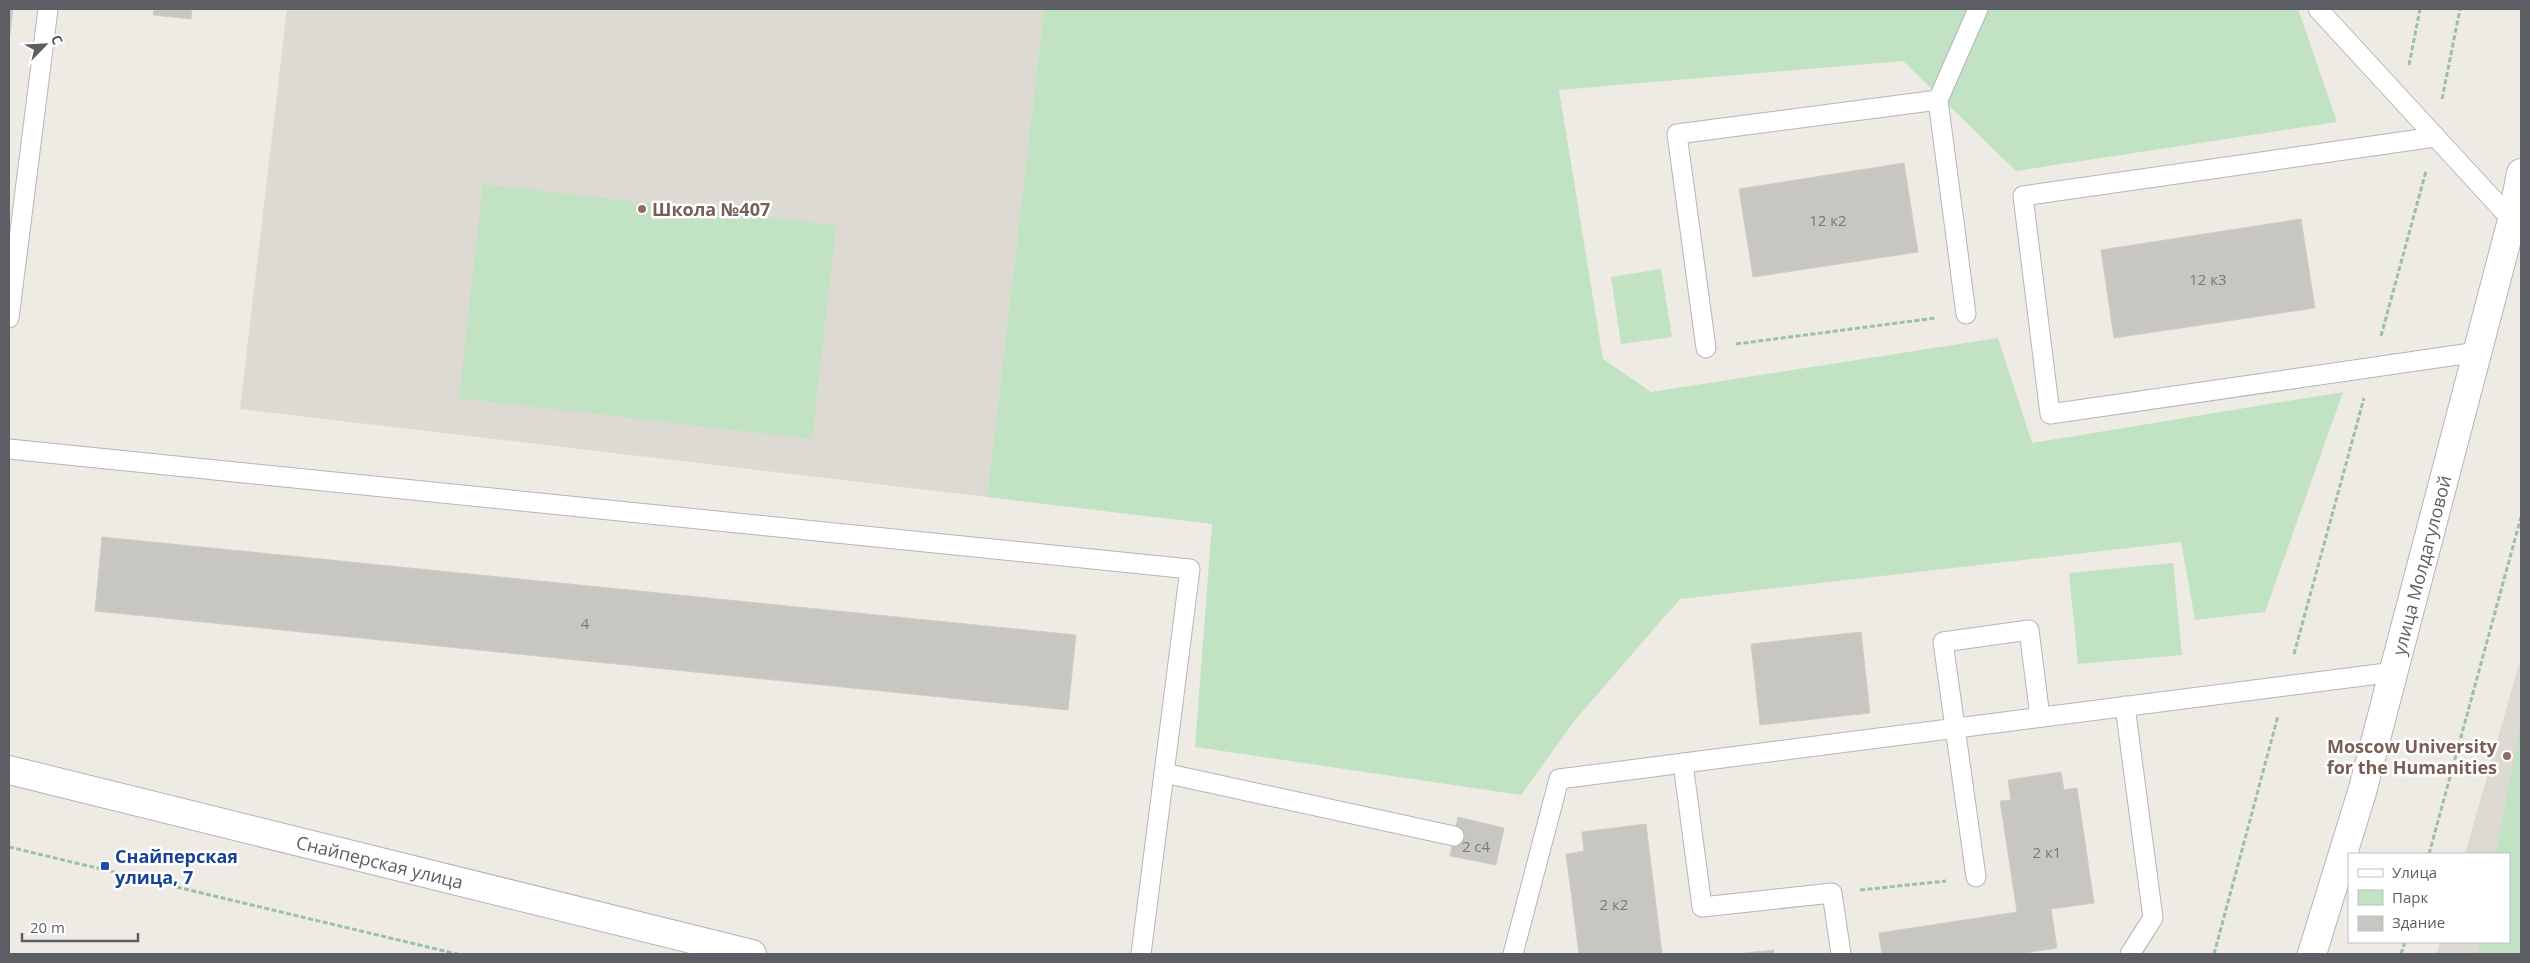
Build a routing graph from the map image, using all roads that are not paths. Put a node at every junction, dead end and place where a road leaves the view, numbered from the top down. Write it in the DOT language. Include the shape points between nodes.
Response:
graph roads {
  1 [pos="48,9"];
  2 [pos="1978,9"];
  3 [pos="2318,9"];
  4 [pos="1938,100"];
  5 [pos="2435,137"];
  6 [pos="2521,173"];
  7 [pos="2512,220"];
  8 [pos="1966,314"];
  9 [pos="9,318"];
  10 [pos="1706,348"];
  11 [pos="2478,352"];
  12 [pos="9,449"];
  13 [pos="2394,672"];
  14 [pos="2125,706"];
  15 [pos="2040,717"];
  16 [pos="1956,728"];
  17 [pos="1683,763"];
  18 [pos="9,770"];
  19 [pos="1164,773"];
  20 [pos="1454,836"];
  21 [pos="1976,877"];
  22 [pos="752,954"];
  23 [pos="1141,954"];
  24 [pos="1513,954"];
  25 [pos="1841,954"];
  26 [pos="2130,954"];
  27 [pos="2312,954"];
  1 -- 9 [label="lane"];
  2 -- 4 [label="lane"];
  3 -- 5 [label="lane"];
  4 -- 8 [label="lane"];
  4 -- 10 [label="lane" via="1677,134"];
  5 -- 7 [label="lane"];
  5 -- 11 [label="lane" via="2023,196 2050,414"];
  6 -- 7 [label="street, улица Молдагуловой"];
  7 -- 11 [label="street, улица Молдагуловой"];
  11 -- 13 [label="street, улица Молдагуловой"];
  12 -- 19 [label="lane" via="1190,569"];
  13 -- 14 [label="lane"];
  13 -- 27 [label="street, улица Молдагуловой" via="2362,792"];
  14 -- 15 [label="lane"];
  14 -- 26 [label="lane" via="2153,918"];
  15 -- 16 [label="lane"];
  15 -- 16 [label="lane" via="2029,630 2019,631 1943,642"];
  16 -- 17 [label="lane"];
  16 -- 21 [label="lane"];
  17 -- 24 [label="lane" via="1559,779"];
  17 -- 25 [label="lane" via="1702,907 1832,893"];
  18 -- 22 [label="street, Снайперская улица"];
  19 -- 20 [label="lane"];
  19 -- 23 [label="lane"];
}
